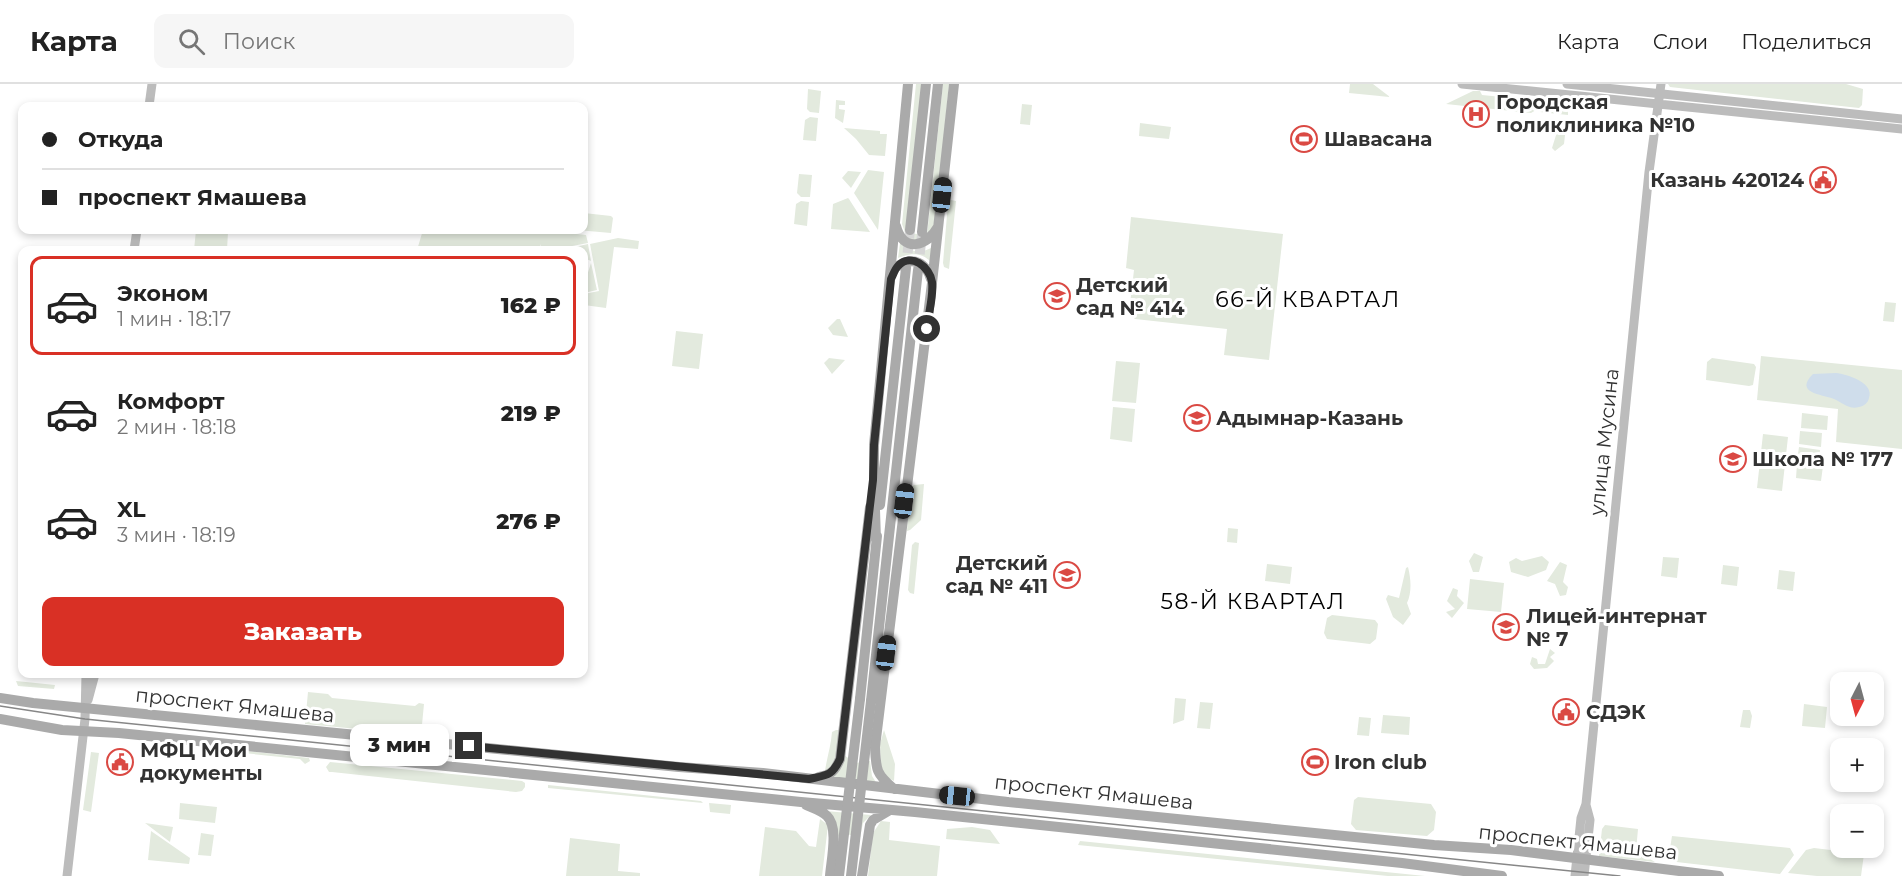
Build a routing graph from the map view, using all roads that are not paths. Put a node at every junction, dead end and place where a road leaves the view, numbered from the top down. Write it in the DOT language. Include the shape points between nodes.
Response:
graph roads {
  1 [pos="152,84"];
  2 [pos="908,84"];
  3 [pos="926,84"];
  4 [pos="938,84"];
  5 [pos="954,84"];
  6 [pos="1462,84"];
  7 [pos="1567,84"];
  8 [pos="1659,94"];
  9 [pos="150,102"];
  10 [pos="1902,118"];
  11 [pos="1902,129"];
  12 [pos="896,222"];
  13 [pos="939,227"];
  14 [pos="910,230"];
  15 [pos="922,232"];
  16 [pos="891,279"];
  17 [pos="932,282"];
  18 [pos="909,465"];
  19 [pos="873,480"];
  20 [pos="891,517"];
  21 [pos="876,540"];
  22 [pos="87,678"];
  23 [pos="95,678"];
  24 [pos="0,698"];
  25 [pos="865,700"];
  26 [pos="86,708"];
  27 [pos="0,719"];
  28 [pos="83,731"];
  29 [pos="842,743"];
  30 [pos="875,747"];
  31 [pos="809,779"];
  32 [pos="894,790"];
  33 [pos="801,802"];
  34 [pos="890,810"];
  35 [pos="832,856"];
  36 [pos="864,858"];
  37 [pos="1581,860"];
  38 [pos="67,876"];
  39 [pos="830,876"];
  40 [pos="839,876"];
  41 [pos="851,876"];
  42 [pos="862,876"];
  43 [pos="1502,876"];
  44 [pos="1575,876"];
  45 [pos="1584,876"];
  46 [pos="1719,876"];
  1 -- 9 [label="street"];
  2 -- 12 [label="main road"];
  3 -- 14 [label="main road"];
  4 -- 15 [label="main road"];
  5 -- 13 [label="main road"];
  6 -- 8 [label="street"];
  7 -- 8 [label="street"];
  8 -- 10 [label="street"];
  8 -- 11 [label="street"];
  8 -- 37 [label="street, улица Мусина" via="1595,698 1586,804 1590,820"];
  12 -- 13 [label="main road" via="900,236 914,245 925,243"];
  12 -- 16 [label="main road"];
  13 -- 17 [label="main road"];
  16 -- 17 [label="main road" via="898,266 912,261 925,267"];
  16 -- 19 [label="main road"];
  17 -- 18 [label="main road"];
  18 -- 20 [label="main road"];
  18 -- 30 [label="main road"];
  19 -- 21 [label="main road"];
  19 -- 29 [label="main road"];
  20 -- 21 [label="main road" via="912,269"];
  20 -- 25 [label="main road"];
  21 -- 25 [label="main road"];
  22 -- 26 [label="street"];
  23 -- 26 [label="street"];
  24 -- 26 [label="main road, проспект Ямашева"];
  25 -- 40 [label="main road, bridge"];
  25 -- 41 [label="main road, bridge"];
  26 -- 28 [label="street"];
  26 -- 31 [label="main road, проспект Ямашева"];
  27 -- 28 [label="main road, проспект Ямашева"];
  28 -- 33 [label="main road, проспект Ямашева"];
  28 -- 38 [label="street"];
  29 -- 30 [label="main road" via="849,757 860,760 871,755"];
  29 -- 31 [label="main road" via="835,770"];
  30 -- 32 [label="main road" via="879,776"];
  31 -- 32 [label="main road, проспект Ямашева"];
  32 -- 37 [label="main road, проспект Ямашева"];
  33 -- 34 [label="main road, проспект Ямашева"];
  33 -- 35 [label="main road" via="826,814 832,822"];
  34 -- 36 [label="main road" via="870,825"];
  34 -- 43 [label="main road, проспект Ямашева"];
  35 -- 36 [label="main road" via="845,840 859,845"];
  35 -- 39 [label="main road"];
  36 -- 42 [label="main road"];
  37 -- 44 [label="street, улица Мусина"];
  37 -- 45 [label="street, улица Мусина"];
  37 -- 46 [label="main road, проспект Ямашева"];
}
